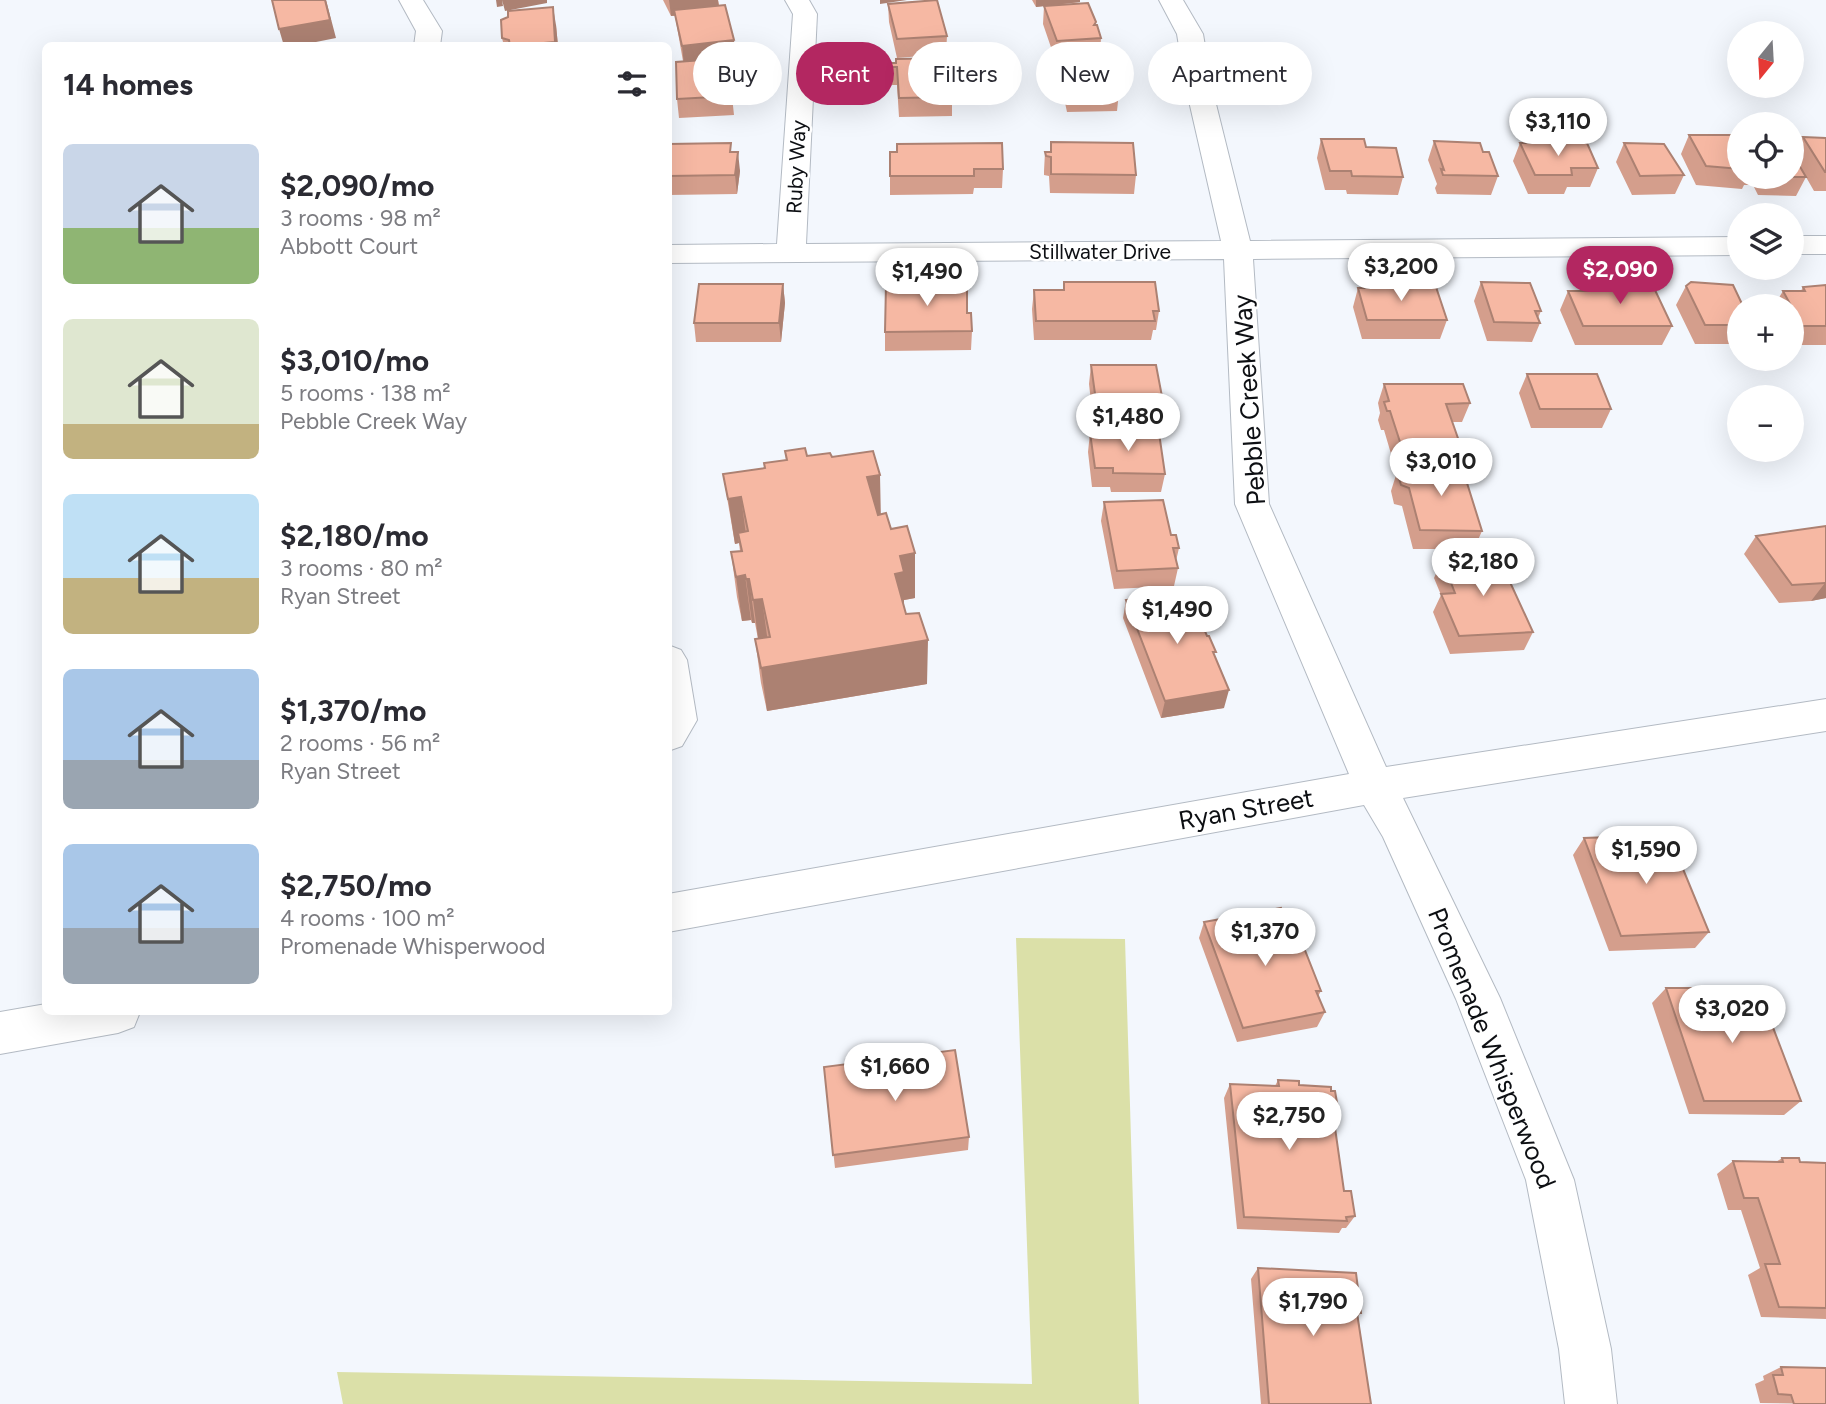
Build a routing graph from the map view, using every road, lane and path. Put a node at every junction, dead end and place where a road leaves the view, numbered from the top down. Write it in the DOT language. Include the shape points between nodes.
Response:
graph roads {
  1 [pos="411,0"];
  2 [pos="797,0"];
  3 [pos="1171,0"];
  4 [pos="428,42"];
  5 [pos="1804,245"];
  6 [pos="1826,245"];
  7 [pos="1727,246"];
  8 [pos="1238,251"];
  9 [pos="792,252"];
  10 [pos="672,254"];
  11 [pos="672,684"];
  12 [pos="1825,716"];
  13 [pos="672,728"];
  14 [pos="1374,786"];
  15 [pos="672,912"];
  16 [pos="101,1015"];
  17 [pos="0,1033"];
  18 [pos="1591,1404"];
  1 -- 4 [label="street" via="429,31"];
  2 -- 9 [label="street, Ruby Way" via="805,14"];
  3 -- 8 [label="street, Pebble Creek Way" via="1190,34"];
  5 -- 6 [label="street"];
  7 -- 8 [label="street, Stillwater Drive"];
  8 -- 9 [label="street, Stillwater Drive"];
  8 -- 14 [label="street, Pebble Creek Way" via="1252,504"];
  9 -- 10 [label="street, Stillwater Drive"];
  11 -- 13 [label="street" via="678,720"];
  12 -- 14 [label="street, Ryan Street"];
  14 -- 15 [label="street, Ryan Street"];
  14 -- 18 [label="street, Promenade Whisperwood" via="1399,828 1478,998 1550,1180 1585,1349"];
  16 -- 17 [label="street"];
}
